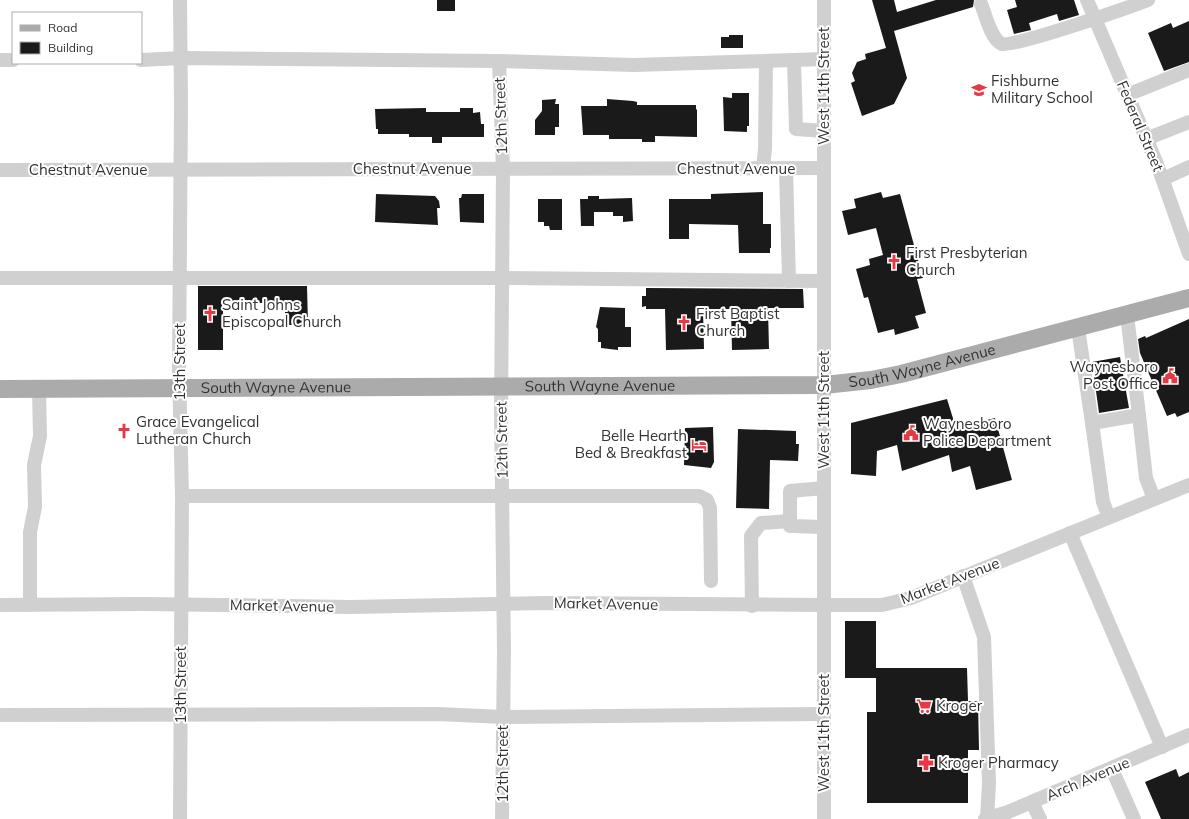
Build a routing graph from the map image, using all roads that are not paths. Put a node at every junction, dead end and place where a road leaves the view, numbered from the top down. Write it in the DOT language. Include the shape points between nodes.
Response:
graph roads {
  1 [pos="180,0"];
  2 [pos="824,0"];
  3 [pos="1087,0"];
  4 [pos="1145,0"];
  5 [pos="981,4"];
  6 [pos="1094,18"];
  7 [pos="181,58"];
  8 [pos="824,58"];
  9 [pos="0,60"];
  10 [pos="12,60"];
  11 [pos="142,60"];
  12 [pos="766,60"];
  13 [pos="794,60"];
  14 [pos="499,61"];
  15 [pos="1189,70"];
  16 [pos="1127,95"];
  17 [pos="1189,122"];
  18 [pos="824,131"];
  19 [pos="1146,139"];
  20 [pos="1189,167"];
  21 [pos="763,168"];
  22 [pos="786,168"];
  23 [pos="824,168"];
  24 [pos="503,169"];
  25 [pos="0,170"];
  26 [pos="180,170"];
  27 [pos="1163,179"];
  28 [pos="1189,254"];
  29 [pos="0,278"];
  30 [pos="502,278"];
  31 [pos="180,280"];
  32 [pos="789,281"];
  33 [pos="824,281"];
  34 [pos="1189,298"];
  35 [pos="1127,315"];
  36 [pos="1078,328"];
  37 [pos="824,385"];
  38 [pos="502,387"];
  39 [pos="39,389"];
  40 [pos="179,389"];
  41 [pos="0,390"];
  42 [pos="1139,415"];
  43 [pos="1092,423"];
  44 [pos="1189,485"];
  45 [pos="824,488"];
  46 [pos="182,496"];
  47 [pos="503,496"];
  48 [pos="1154,499"];
  49 [pos="1109,517"];
  50 [pos="790,521"];
  51 [pos="824,528"];
  52 [pos="1070,533"];
  53 [pos="963,576"];
  54 [pos="711,581"];
  55 [pos="503,604"];
  56 [pos="0,605"];
  57 [pos="30,605"];
  58 [pos="181,605"];
  59 [pos="824,605"];
  60 [pos="752,606"];
  61 [pos="824,714"];
  62 [pos="0,715"];
  63 [pos="181,716"];
  64 [pos="503,717"];
  65 [pos="1189,736"];
  66 [pos="1162,747"];
  67 [pos="1112,769"];
  68 [pos="1032,802"];
  69 [pos="180,819"];
  70 [pos="502,819"];
  71 [pos="824,819"];
  72 [pos="987,819"];
  73 [pos="1040,819"];
  74 [pos="1134,819"];
  1 -- 7 [label="street, 13th Street"];
  2 -- 8 [label="street, West 11th Street"];
  3 -- 6 [label="street, Federal Street"];
  4 -- 6 [label="street"];
  5 -- 6 [label="street" via="995,37 1000,43 1008,45"];
  6 -- 16 [label="street, Federal Street"];
  7 -- 11 [label="street"];
  7 -- 14 [label="street"];
  7 -- 26 [label="street, 13th Street"];
  8 -- 13 [label="street"];
  8 -- 18 [label="street, West 11th Street"];
  9 -- 10 [label="street"];
  12 -- 13 [label="street"];
  12 -- 14 [label="street" via="634,65"];
  12 -- 21 [label="street"];
  13 -- 18 [label="street" via="796,129"];
  14 -- 24 [label="street, 12th Street"];
  15 -- 16 [label="street"];
  16 -- 19 [label="street, Federal Street"];
  17 -- 19 [label="street"];
  18 -- 23 [label="street, West 11th Street"];
  19 -- 27 [label="street, Federal Street"];
  20 -- 27 [label="street"];
  21 -- 22 [label="street, Chestnut Avenue"];
  21 -- 24 [label="street, Chestnut Avenue"];
  22 -- 23 [label="street, Chestnut Avenue"];
  22 -- 32 [label="street"];
  23 -- 33 [label="street, West 11th Street"];
  24 -- 26 [label="street, Chestnut Avenue"];
  24 -- 30 [label="street, 12th Street"];
  25 -- 26 [label="street, Chestnut Avenue"];
  26 -- 31 [label="street, 13th Street"];
  27 -- 28 [label="street, Federal Street"];
  29 -- 31 [label="street"];
  30 -- 31 [label="street"];
  30 -- 32 [label="street"];
  30 -- 38 [label="street, 12th Street"];
  31 -- 40 [label="street, 13th Street"];
  32 -- 33 [label="street"];
  33 -- 37 [label="street, West 11th Street"];
  34 -- 35 [label="main road, South Wayne Avenue"];
  35 -- 36 [label="main road, South Wayne Avenue"];
  35 -- 42 [label="street"];
  36 -- 37 [label="main road, South Wayne Avenue" via="901,374"];
  36 -- 43 [label="street"];
  37 -- 38 [label="main road, South Wayne Avenue"];
  37 -- 45 [label="street, West 11th Street"];
  38 -- 40 [label="main road, South Wayne Avenue"];
  38 -- 47 [label="street, 12th Street"];
  39 -- 40 [label="main road, South Wayne Avenue"];
  39 -- 41 [label="main road, South Wayne Avenue"];
  39 -- 57 [label="street" via="40,436 34,465 34,507 30,532"];
  40 -- 46 [label="street, 13th Street"];
  42 -- 43 [label="street"];
  42 -- 48 [label="street" via="1146,478"];
  43 -- 49 [label="street" via="1103,502"];
  44 -- 48 [label="street, Market Avenue"];
  45 -- 50 [label="street" via="790,491"];
  45 -- 51 [label="street, West 11th Street"];
  46 -- 47 [label="street"];
  46 -- 58 [label="street, 13th Street"];
  47 -- 54 [label="street" via="703,497 710,508"];
  47 -- 55 [label="street, 12th Street"];
  48 -- 49 [label="street, Market Avenue"];
  49 -- 52 [label="street, Market Avenue"];
  50 -- 51 [label="street" via="790,526"];
  50 -- 60 [label="street" via="761,523 751,536"];
  51 -- 59 [label="street, West 11th Street"];
  52 -- 53 [label="street, Market Avenue"];
  52 -- 66 [label="street"];
  53 -- 59 [label="street, Market Avenue" via="897,602 882,605"];
  53 -- 72 [label="street" via="984,637 989,783"];
  55 -- 58 [label="street, Market Avenue" via="351,607"];
  55 -- 60 [label="street, Market Avenue"];
  55 -- 64 [label="street, 12th Street"];
  56 -- 57 [label="street, Market Avenue"];
  57 -- 58 [label="street, Market Avenue"];
  58 -- 63 [label="street, 13th Street"];
  59 -- 60 [label="street, Market Avenue"];
  59 -- 61 [label="street, West 11th Street"];
  61 -- 64 [label="street"];
  61 -- 71 [label="street, West 11th Street"];
  62 -- 63 [label="street"];
  63 -- 64 [label="street" via="438,714"];
  63 -- 69 [label="street, 13th Street"];
  64 -- 70 [label="street, 12th Street"];
  65 -- 66 [label="street, Arch Avenue"];
  66 -- 67 [label="street, Arch Avenue"];
  67 -- 68 [label="street, Arch Avenue"];
  67 -- 74 [label="street"];
  68 -- 72 [label="street, Arch Avenue"];
  68 -- 73 [label="street"];
}
